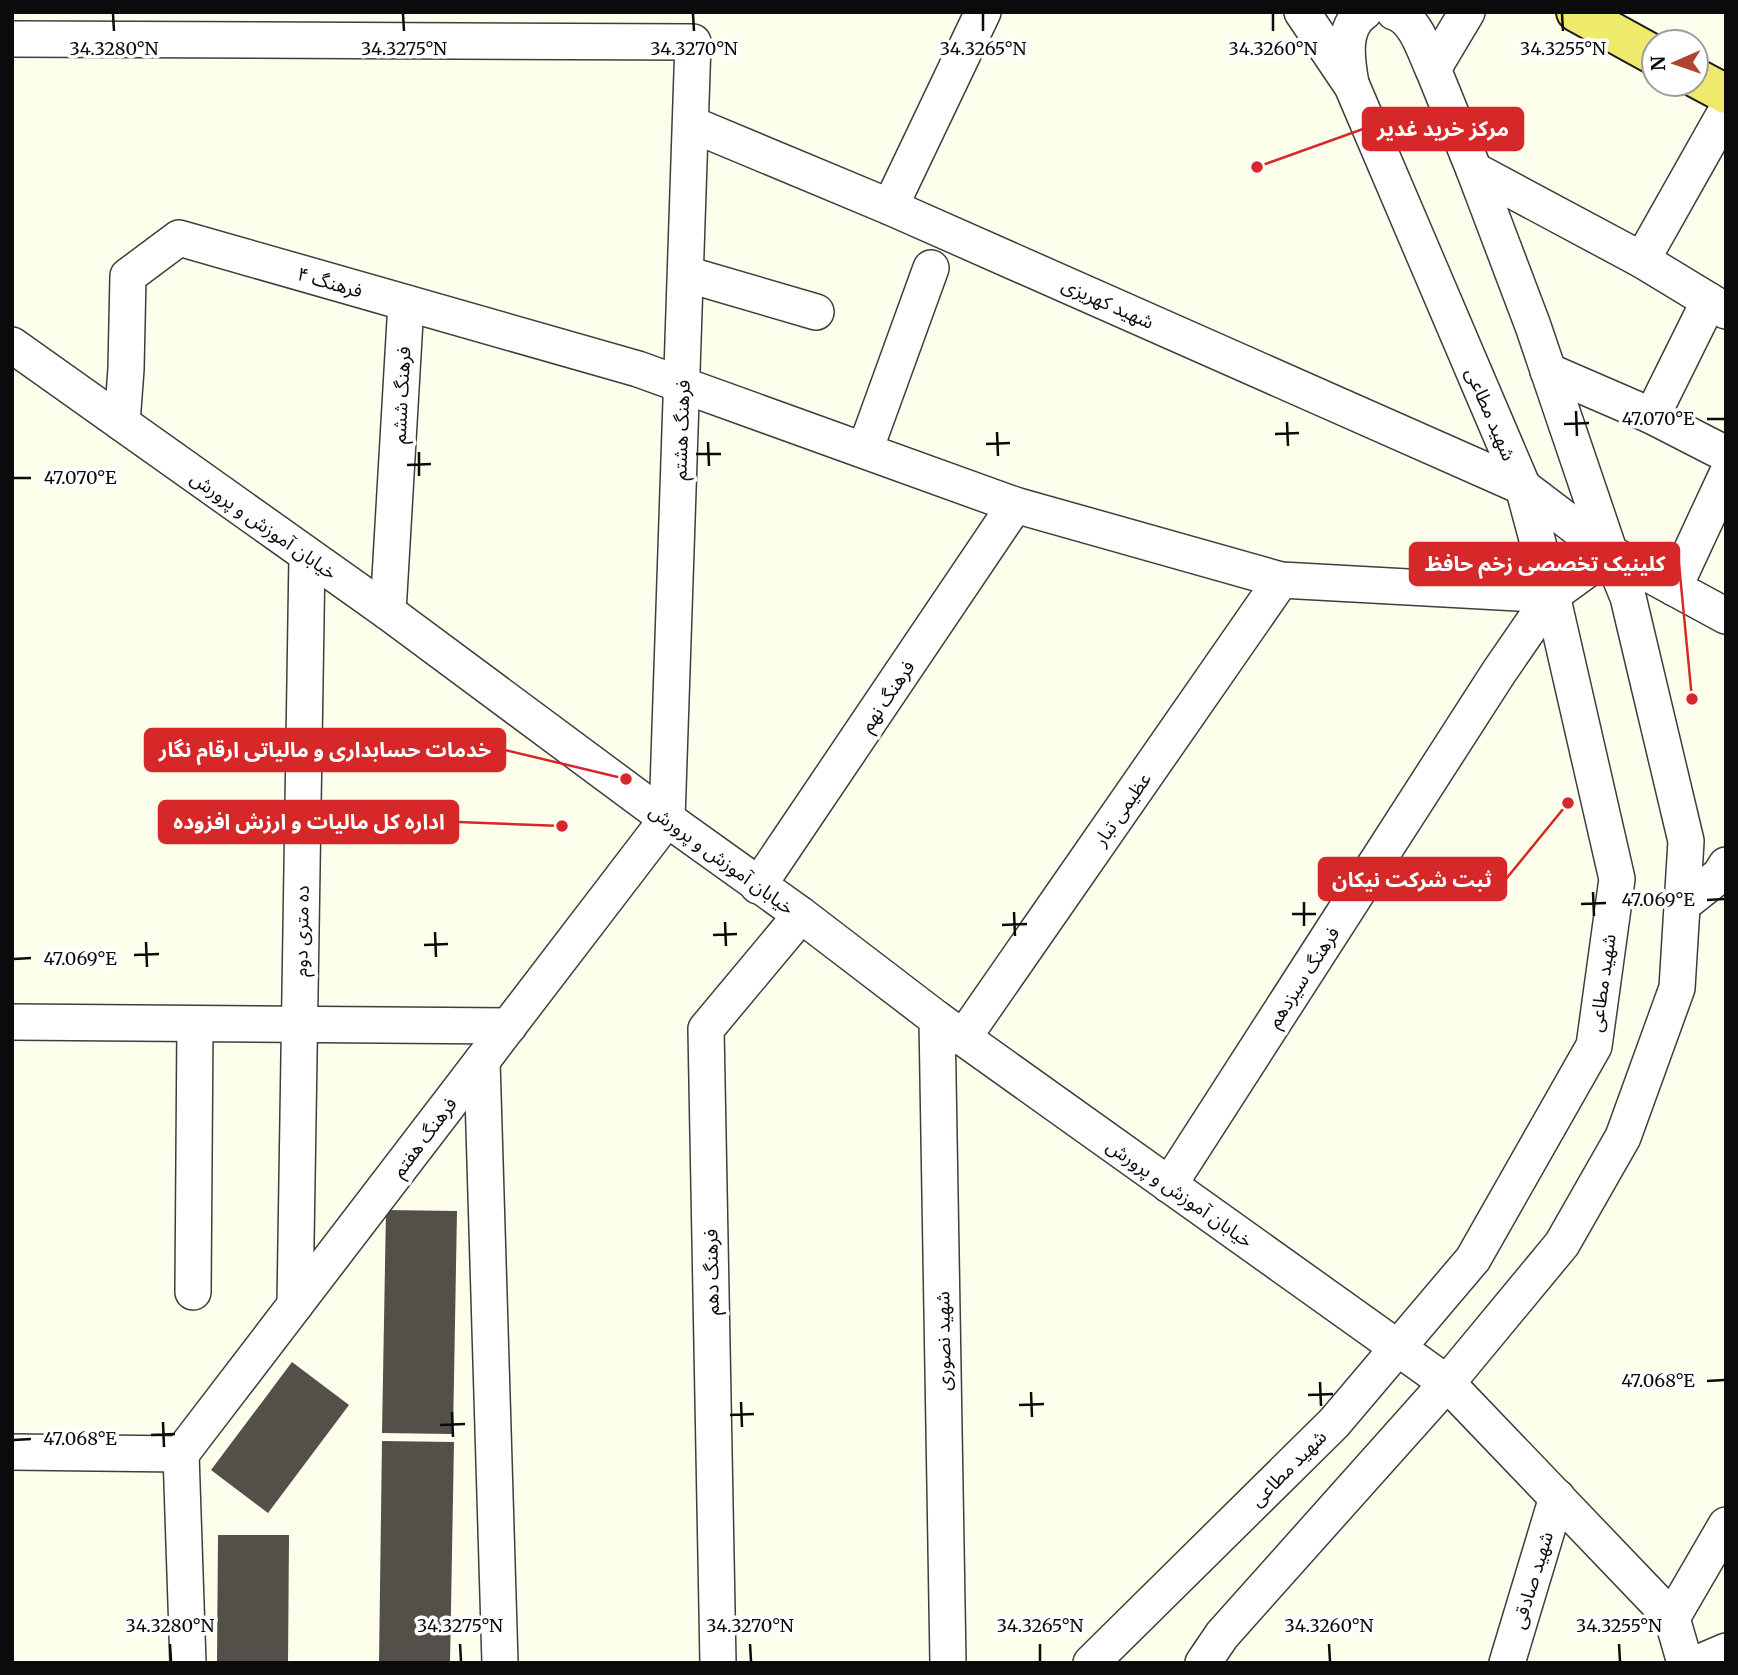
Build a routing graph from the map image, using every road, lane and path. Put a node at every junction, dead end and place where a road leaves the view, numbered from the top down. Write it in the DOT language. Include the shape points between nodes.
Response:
graph roads {
  1 [pos="983,12"];
  2 [pos="1302,12"];
  3 [pos="1364,12"];
  4 [pos="1394,12"];
  5 [pos="1467,12"];
  6 [pos="1576,12"];
  7 [pos="185,26"];
  8 [pos="12,39"];
  9 [pos="1640,47"];
  10 [pos="1433,69"];
  11 [pos="1710,85"];
  12 [pos="1352,86"];
  13 [pos="1726,94"];
  14 [pos="1726,111"];
  15 [pos="691,124"];
  16 [pos="1474,170"];
  17 [pos="890,207"];
  18 [pos="1642,260"];
  19 [pos="931,268"];
  20 [pos="686,274"];
  21 [pos="406,303"];
  22 [pos="1717,306"];
  23 [pos="816,312"];
  24 [pos="12,345"];
  25 [pos="1548,371"];
  26 [pos="683,385"];
  27 [pos="1652,416"];
  28 [pos="122,423"];
  29 [pos="865,450"];
  30 [pos="1726,454"];
  31 [pos="1726,476"];
  32 [pos="1522,487"];
  33 [pos="1015,505"];
  34 [pos="1610,553"];
  35 [pos="307,556"];
  36 [pos="1281,580"];
  37 [pos="1674,588"];
  38 [pos="1552,595"];
  39 [pos="388,612"];
  40 [pos="1726,616"];
  41 [pos="667,819"];
  42 [pos="1726,865"];
  43 [pos="758,886"];
  44 [pos="1682,905"];
  45 [pos="801,915"];
  46 [pos="12,1023"];
  47 [pos="195,1024"];
  48 [pos="299,1025"];
  49 [pos="509,1026"];
  50 [pos="950,1029"];
  51 [pos="482,1062"];
  52 [pos="1169,1185"];
  53 [pos="194,1292"];
  54 [pos="295,1306"];
  55 [pos="1398,1348"];
  56 [pos="1447,1382"];
  57 [pos="12,1452"];
  58 [pos="181,1454"];
  59 [pos="1557,1497"];
  60 [pos="1726,1525"];
  61 [pos="1279,1570"];
  62 [pos="1672,1618"];
  63 [pos="1726,1651"];
  64 [pos="188,1663"];
  65 [pos="500,1663"];
  66 [pos="718,1663"];
  67 [pos="948,1663"];
  68 [pos="1091,1663"];
  69 [pos="1203,1663"];
  70 [pos="1234,1663"];
  71 [pos="1507,1663"];
  72 [pos="1685,1663"];
  73 [pos="1698,1663"];
  1 -- 17 [label="street"];
  2 -- 12 [label="street, شهید مطاعی"];
  3 -- 12 [label="street" via="1357,16 1348,41"];
  4 -- 10 [label="street" via="1417,34"];
  5 -- 10 [label="street"];
  6 -- 9 [label="main road"];
  7 -- 8 [label="street"];
  7 -- 15 [label="street, فرهنگ هشتم" via="693,41"];
  10 -- 16 [label="street"];
  11 -- 13 [label="main road"];
  12 -- 32 [label="street, شهید مطاعی"];
  14 -- 18 [label="street"];
  15 -- 17 [label="street, شهید کهریزی"];
  15 -- 20 [label="street, فرهنگ هشتم"];
  16 -- 18 [label="street"];
  16 -- 25 [label="street"];
  17 -- 32 [label="street, شهید کهریزی"];
  18 -- 22 [label="street"];
  19 -- 29 [label="street"];
  20 -- 23 [label="street"];
  20 -- 26 [label="street, فرهنگ هشتم"];
  21 -- 26 [label="street, فرهنگ ۴"];
  21 -- 28 [label="street, فرهنگ ۴" via="179,238 128,276"];
  21 -- 39 [label="street, فرهنگ ششم"];
  22 -- 27 [label="street"];
  24 -- 28 [label="street, خیابان آموزش و پرورش"];
  25 -- 27 [label="street"];
  25 -- 34 [label="street"];
  26 -- 29 [label="street, فرهنگ ۴"];
  26 -- 41 [label="street, فرهنگ هشتم"];
  27 -- 30 [label="street"];
  28 -- 35 [label="street, خیابان آموزش و پرورش"];
  29 -- 33 [label="street, فرهنگ ۴"];
  31 -- 37 [label="street"];
  32 -- 34 [label="street, شهید کهریزی"];
  32 -- 38 [label="street, شهید مطاعی"];
  33 -- 36 [label="street, فرهنگ ۴"];
  33 -- 43 [label="street, فرهنگ نهم"];
  34 -- 37 [label="street, شهید کهریزی"];
  34 -- 38 [label="street, فرهنگ سیزدهم"];
  34 -- 44 [label="street" via="1628,597 1686,841"];
  35 -- 39 [label="street, خیابان آموزش و پرورش"];
  35 -- 48 [label="street, ده متری دوم"];
  36 -- 38 [label="street, فرهنگ ۴"];
  36 -- 50 [label="street, عظیمی تبار"];
  37 -- 40 [label="street, شهید کهریزی"];
  38 -- 52 [label="street, فرهنگ سیزدهم"];
  38 -- 55 [label="street, شهید مطاعی" via="1617,878 1594,1046 1473,1259"];
  39 -- 41 [label="street, خیابان آموزش و پرورش"];
  41 -- 43 [label="street, خیابان آموزش و پرورش"];
  41 -- 49 [label="street, فرهنگ هفتم"];
  42 -- 44 [label="street"];
  43 -- 45 [label="street, خیابان آموزش و پرورش"];
  44 -- 56 [label="street" via="1677,988 1623,1138 1562,1244"];
  45 -- 50 [label="street, خیابان آموزش و پرورش"];
  45 -- 66 [label="street, فرهنگ دهم" via="706,1029"];
  46 -- 47 [label="street"];
  47 -- 48 [label="street"];
  47 -- 53 [label="street"];
  48 -- 49 [label="street"];
  48 -- 54 [label="street, ده متری دوم"];
  49 -- 51 [label="street, فرهنگ هفتم"];
  50 -- 52 [label="street, خیابان آموزش و پرورش"];
  50 -- 67 [label="street, شهید نصوری"];
  51 -- 54 [label="street, فرهنگ هفتم"];
  51 -- 65 [label="street"];
  52 -- 55 [label="street, خیابان آموزش و پرورش"];
  54 -- 58 [label="street, فرهنگ هفتم"];
  55 -- 56 [label="street, خیابان آموزش و پرورش"];
  55 -- 68 [label="street, شهید مطاعی" via="1334,1423"];
  56 -- 59 [label="street, خیابان آموزش و پرورش"];
  56 -- 61 [label="street"];
  57 -- 58 [label="street"];
  58 -- 64 [label="street"];
  59 -- 62 [label="street, خیابان آموزش و پرورش"];
  59 -- 71 [label="street, شهید صادقی"];
  60 -- 62 [label="street"];
  61 -- 69 [label="street"];
  61 -- 70 [label="street"];
  62 -- 72 [label="street"];
  63 -- 73 [label="street"];
}
